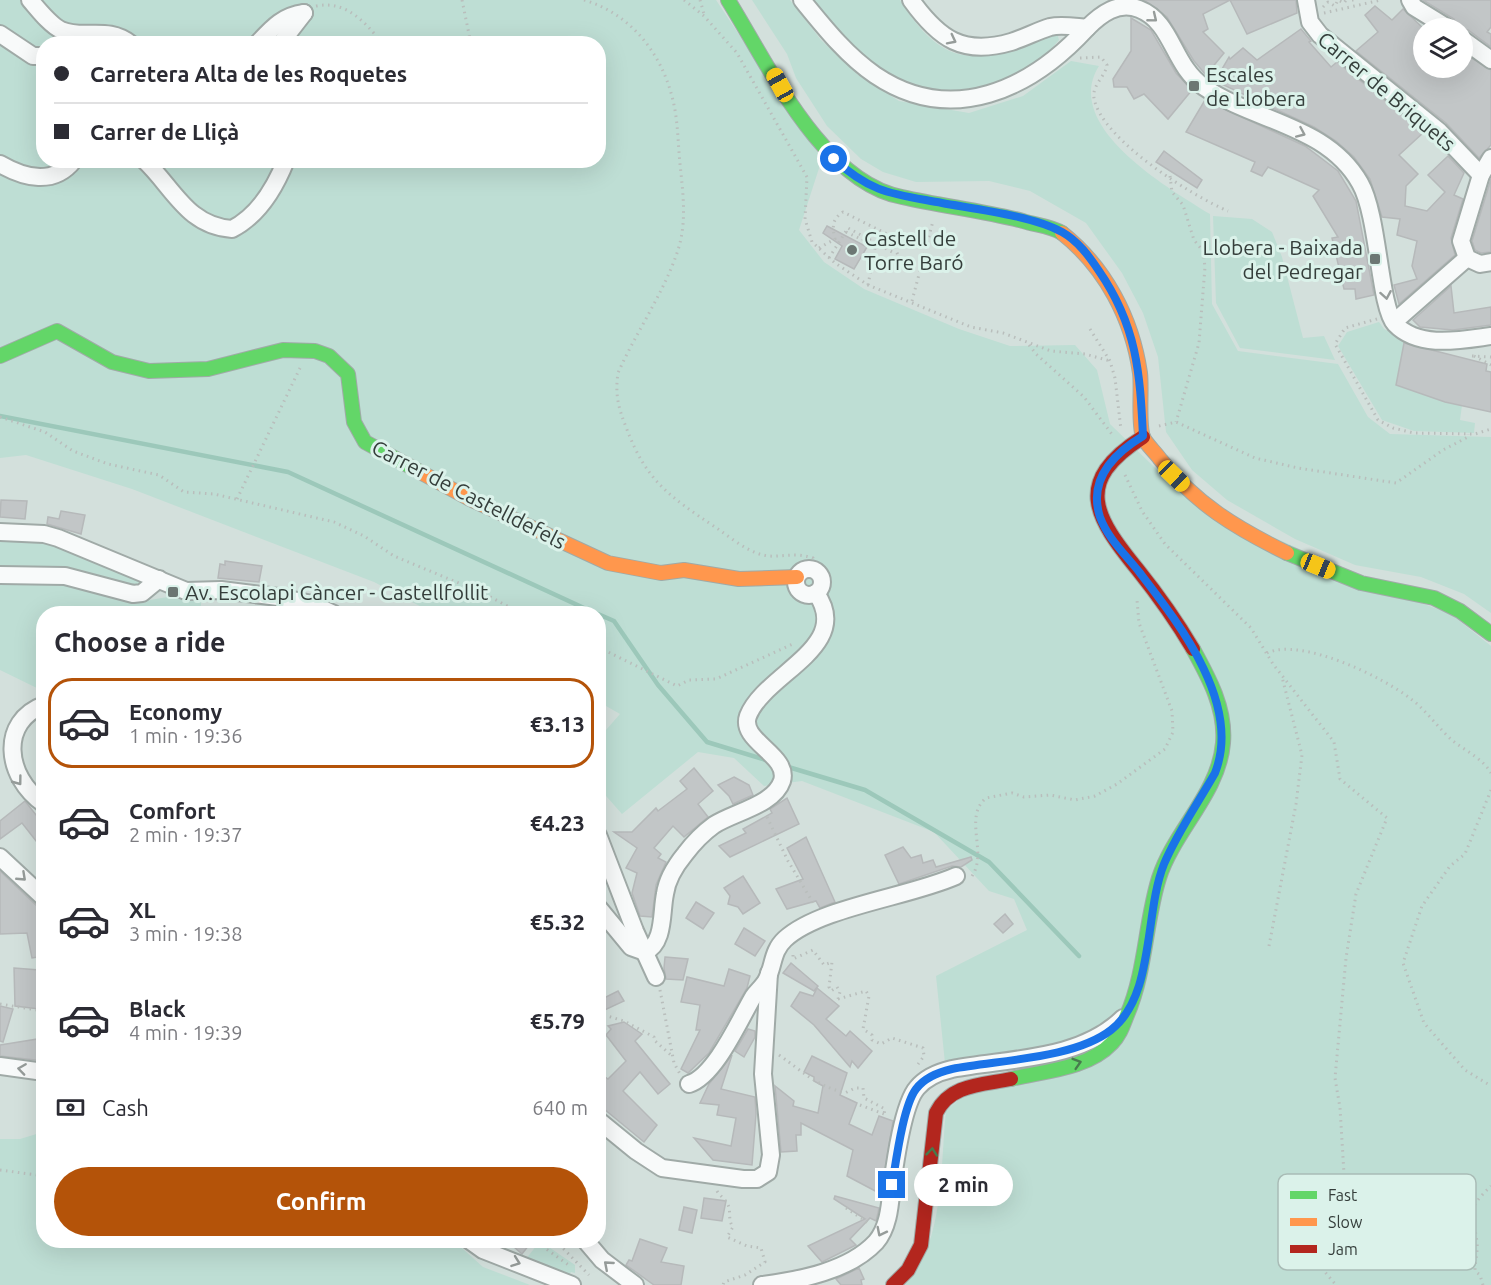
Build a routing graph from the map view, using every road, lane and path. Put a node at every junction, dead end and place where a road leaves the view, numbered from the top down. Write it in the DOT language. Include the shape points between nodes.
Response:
graph roads {
  1 [pos="30,0"];
  2 [pos="462,0"];
  3 [pos="584,0"];
  4 [pos="684,0"];
  5 [pos="700,0"];
  6 [pos="728,0"];
  7 [pos="802,0"];
  8 [pos="911,0"];
  9 [pos="1346,0"];
  10 [pos="1381,0"];
  11 [pos="1410,0"];
  12 [pos="1312,2"];
  13 [pos="304,13"];
  14 [pos="1317,14"];
  15 [pos="704,16"];
  16 [pos="1432,18"];
  17 [pos="1058,26"];
  18 [pos="1087,28"];
  19 [pos="0,34"];
  20 [pos="116,36"];
  21 [pos="265,36"];
  22 [pos="286,36"];
  23 [pos="376,36"];
  24 [pos="469,36"];
  25 [pos="1473,47"];
  26 [pos="1066,49"];
  27 [pos="36,56"];
  28 [pos="1491,60"];
  29 [pos="1491,158"];
  30 [pos="0,164"];
  31 [pos="66,168"];
  32 [pos="151,168"];
  33 [pos="282,168"];
  34 [pos="1481,175"];
  35 [pos="1170,177"];
  36 [pos="937,202"];
  37 [pos="1228,211"];
  38 [pos="846,231"];
  39 [pos="862,242"];
  40 [pos="876,243"];
  41 [pos="819,248"];
  42 [pos="829,258"];
  43 [pos="1467,258"];
  44 [pos="1491,262"];
  45 [pos="867,285"];
  46 [pos="912,301"];
  47 [pos="1387,320"];
  48 [pos="1090,329"];
  49 [pos="1491,336"];
  50 [pos="1028,344"];
  51 [pos="307,349"];
  52 [pos="0,356"];
  53 [pos="1491,357"];
  54 [pos="1110,361"];
  55 [pos="1491,365"];
  56 [pos="0,417"];
  57 [pos="1176,422"];
  58 [pos="1491,429"];
  59 [pos="1122,432"];
  60 [pos="1148,433"];
  61 [pos="1468,434"];
  62 [pos="1114,437"];
  63 [pos="1116,455"];
  64 [pos="237,499"];
  65 [pos="0,532"];
  66 [pos="1138,571"];
  67 [pos="818,573"];
  68 [pos="0,574"];
  69 [pos="797,578"];
  70 [pos="159,579"];
  71 [pos="816,593"];
  72 [pos="316,606"];
  73 [pos="507,606"];
  74 [pos="1491,634"];
  75 [pos="795,642"];
  76 [pos="606,651"];
  77 [pos="1267,653"];
  78 [pos="1281,674"];
  79 [pos="36,707"];
  80 [pos="1491,773"];
  81 [pos="1491,790"];
  82 [pos="36,797"];
  83 [pos="760,802"];
  84 [pos="606,855"];
  85 [pos="0,857"];
  86 [pos="956,876"];
  87 [pos="36,891"];
  88 [pos="606,917"];
  89 [pos="822,918"];
  90 [pos="1269,946"];
  91 [pos="776,949"];
  92 [pos="645,952"];
  93 [pos="769,973"];
  94 [pos="656,977"];
  95 [pos="0,1004"];
  96 [pos="36,1010"];
  97 [pos="606,1015"];
  98 [pos="1124,1017"];
  99 [pos="765,1054"];
  100 [pos="673,1057"];
  101 [pos="0,1066"];
  102 [pos="36,1071"];
  103 [pos="689,1084"];
  104 [pos="1491,1086"];
  105 [pos="916,1088"];
  106 [pos="860,1106"];
  107 [pos="884,1114"];
  108 [pos="905,1121"];
  109 [pos="606,1127"];
  110 [pos="0,1170"];
  111 [pos="1344,1174"];
  112 [pos="36,1175"];
  113 [pos="1491,1186"];
  114 [pos="726,1201"];
  115 [pos="1476,1202"];
  116 [pos="846,1208"];
  117 [pos="882,1232"];
  118 [pos="1476,1240"];
  119 [pos="480,1248"];
  120 [pos="545,1248"];
  121 [pos="561,1248"];
  122 [pos="592,1248"];
  123 [pos="1476,1258"];
  124 [pos="1323,1270"];
  125 [pos="1475,1270"];
  126 [pos="583,1276"];
  127 [pos="635,1285"];
  128 [pos="723,1285"];
  129 [pos="762,1285"];
  130 [pos="893,1285"];
  131 [pos="1336,1285"];
  132 [pos="1483,1285"];
  1 -- 20 [label="street" via="60,30"];
  2 -- 24 [label="path"];
  3 -- 67 [label="path" via="602,6 644,38 656,55 674,103 678,133 684,216 678,248 618,373 615,393 637,456 646,471 680,503 738,543 764,556 798,553 813,558"];
  4 -- 15 [label="path"];
  5 -- 15 [label="path"];
  6 -- 36 [label="street" via="790,103 824,150 843,168 878,190"];
  7 -- 26 [label="street" via="833,37 875,75 899,88 939,99 958,100 998,92 1024,80"];
  8 -- 17 [label="street, one-way" via="932,27 963,45 981,48"];
  9 -- 12 [label="path" via="1338,0 1335,6 1328,2 1323,7"];
  10 -- 14 [label="path"];
  11 -- 16 [label="street"];
  12 -- 34 [label="street, Carrer de Briquets" via="1310,22 1320,35 1439,131"];
  13 -- 21 [label="street" via="278,22"];
  13 -- 22 [label="street"];
  13 -- 23 [label="path" via="324,4 344,7"];
  15 -- 41 [label="path" via="737,53 807,177 805,219 812,242"];
  17 -- 18 [label="street"];
  17 -- 26 [label="street" via="1065,32"];
  18 -- 26 [label="street"];
  18 -- 47 [label="street, one-way" via="1120,7 1130,6 1149,14 1164,29 1179,62 1196,82 1324,143 1343,160 1361,184 1371,211"];
  19 -- 27 [label="street"];
  25 -- 28 [label="street"];
  26 -- 35 [label="path" via="1074,56 1101,57 1106,62 1107,68 1094,92 1099,111 1125,144"];
  29 -- 34 [label="street"];
  30 -- 31 [label="street" via="18,174 42,178"];
  32 -- 33 [label="street" via="191,214 211,226 232,229 258,210"];
  34 -- 43 [label="street" via="1461,241"];
  35 -- 37 [label="path"];
  35 -- 57 [label="path" via="1173,192 1184,205 1194,240 1203,251 1205,267 1199,344"];
  36 -- 46 [label="path"];
  36 -- 60 [label="street" via="1060,231 1084,249 1110,286 1129,326"];
  38 -- 39 [label="path"];
  38 -- 40 [label="path" via="848,228"];
  38 -- 42 [label="path"];
  40 -- 41 [label="path" via="898,255 889,235 843,212 832,228 835,239"];
  40 -- 45 [label="path"];
  41 -- 42 [label="path"];
  42 -- 45 [label="path"];
  43 -- 44 [label="street" via="1480,264"];
  43 -- 47 [label="street"];
  45 -- 46 [label="path"];
  46 -- 50 [label="path" via="971,327 1003,333"];
  47 -- 49 [label="street" via="1413,336 1427,339"];
  47 -- 61 [label="path" via="1345,328 1335,344 1373,413 1393,428 1414,433"];
  48 -- 54 [label="path"];
  50 -- 54 [label="path"];
  50 -- 62 [label="path" via="1084,397"];
  51 -- 52 [label="street, Carrer de Castelldefels" via="279,351 218,367 159,373 108,360 57,331"];
  51 -- 64 [label="path"];
  51 -- 69 [label="street, Carrer de Castelldefels" via="340,364 349,375 351,414 355,429 365,442 470,499 608,563 661,573 684,570 739,579"];
  53 -- 55 [label="path" via="1473,356"];
  54 -- 59 [label="path" via="1116,378"];
  56 -- 64 [label="path" via="45,432 73,451 108,464 159,475 184,492"];
  57 -- 60 [label="path"];
  57 -- 61 [label="path" via="1255,458 1396,483"];
  58 -- 61 [label="path"];
  60 -- 63 [label="street"];
  60 -- 74 [label="street" via="1174,476 1226,520 1345,577 1445,603"];
  63 -- 66 [label="street" via="1106,466 1098,486 1098,506 1110,536"];
  63 -- 77 [label="path" via="1142,511 1165,544 1251,628"];
  64 -- 73 [label="path" via="334,522 394,556"];
  65 -- 70 [label="street" via="58,538"];
  66 -- 86 [label="path" via="1137,610 1172,711 1172,738 1156,757 1095,796 1076,801 1012,793 986,798 975,818 976,871 968,879"];
  66 -- 98 [label="street" via="1194,652 1220,711 1224,735 1215,773 1164,864 1139,984"];
  67 -- 69 [label="street" via="806,569"];
  67 -- 71 [label="street" via="821,584"];
  68 -- 70 [label="street" via="65,576 133,594 142,593"];
  69 -- 71 [label="street" via="801,592"];
  70 -- 72 [label="street" via="186,591 222,590"];
  71 -- 83 [label="street" via="826,627 819,641 769,686 747,717 747,725 781,767 783,777 780,787"];
  75 -- 76 [label="path" via="716,679 689,680 677,686"];
  77 -- 78 [label="path"];
  77 -- 80 [label="path" via="1285,648 1309,652 1387,682 1413,700"];
  78 -- 90 [label="path" via="1302,755"];
  78 -- 111 [label="path" via="1334,742 1340,779 1387,818 1356,894 1348,948 1335,1078"];
  79 -- 82 [label="street, one-way" via="15,718 5,747 6,759 20,784"];
  81 -- 104 [label="path" via="1465,854 1450,866 1422,906 1403,968 1424,1023 1465,1070"];
  83 -- 89 [label="path" via="788,861"];
  83 -- 92 [label="street" via="703,833 680,860 665,894 657,939"];
  84 -- 92 [label="street"];
  85 -- 87 [label="street, one-way"];
  86 -- 89 [label="street" via="932,887"];
  88 -- 92 [label="street" via="631,947"];
  89 -- 91 [label="street" via="794,932"];
  91 -- 93 [label="street"];
  91 -- 105 [label="path" via="782,951 793,946 793,959 813,950 824,965 832,962 829,987 831,991 837,987 839,1000 866,991 869,996 863,1029 872,1035 872,1040 881,1044 892,1038 925,1051 912,1082"];
  92 -- 94 [label="street"];
  93 -- 99 [label="street"];
  93 -- 103 [label="street" via="712,1064 699,1081"];
  94 -- 100 [label="path"];
  95 -- 96 [label="path"];
  97 -- 100 [label="path" via="654,1037"];
  98 -- 105 [label="street" via="1109,1031 1077,1046 938,1072"];
  130 -- 98 [label="street, one-way" via="908,1270 921,1245 936,1113 943,1100 956,1091 1093,1058 1117,1036"];
  99 -- 107 [label="path" via="777,1054 805,1077 828,1088 845,1093 863,1088 864,1098 885,1109"];
  99 -- 109 [label="street" via="764,1093 771,1155 768,1172 758,1179 662,1168"];
  100 -- 103 [label="path"];
  102 -- 101 [label="street, one-way"];
  105 -- 108 [label="street"];
  106 -- 107 [label="path"];
  107 -- 108 [label="path"];
  108 -- 117 [label="street" via="896,1155 891,1205"];
  110 -- 112 [label="path"];
  113 -- 115 [label="path"];
  114 -- 128 [label="path" via="733,1227 727,1237 761,1248 765,1262"];
  116 -- 117 [label="path"];
  117 -- 129 [label="street" via="848,1262 803,1278"];
  118 -- 123 [label="path"];
  119 -- 126 [label="street, one-way"];
  120 -- 126 [label="path"];
  121 -- 126 [label="path"];
  127 -- 122 [label="street, one-way"];
  124 -- 131 [label="path"];
  125 -- 132 [label="path"];
}
